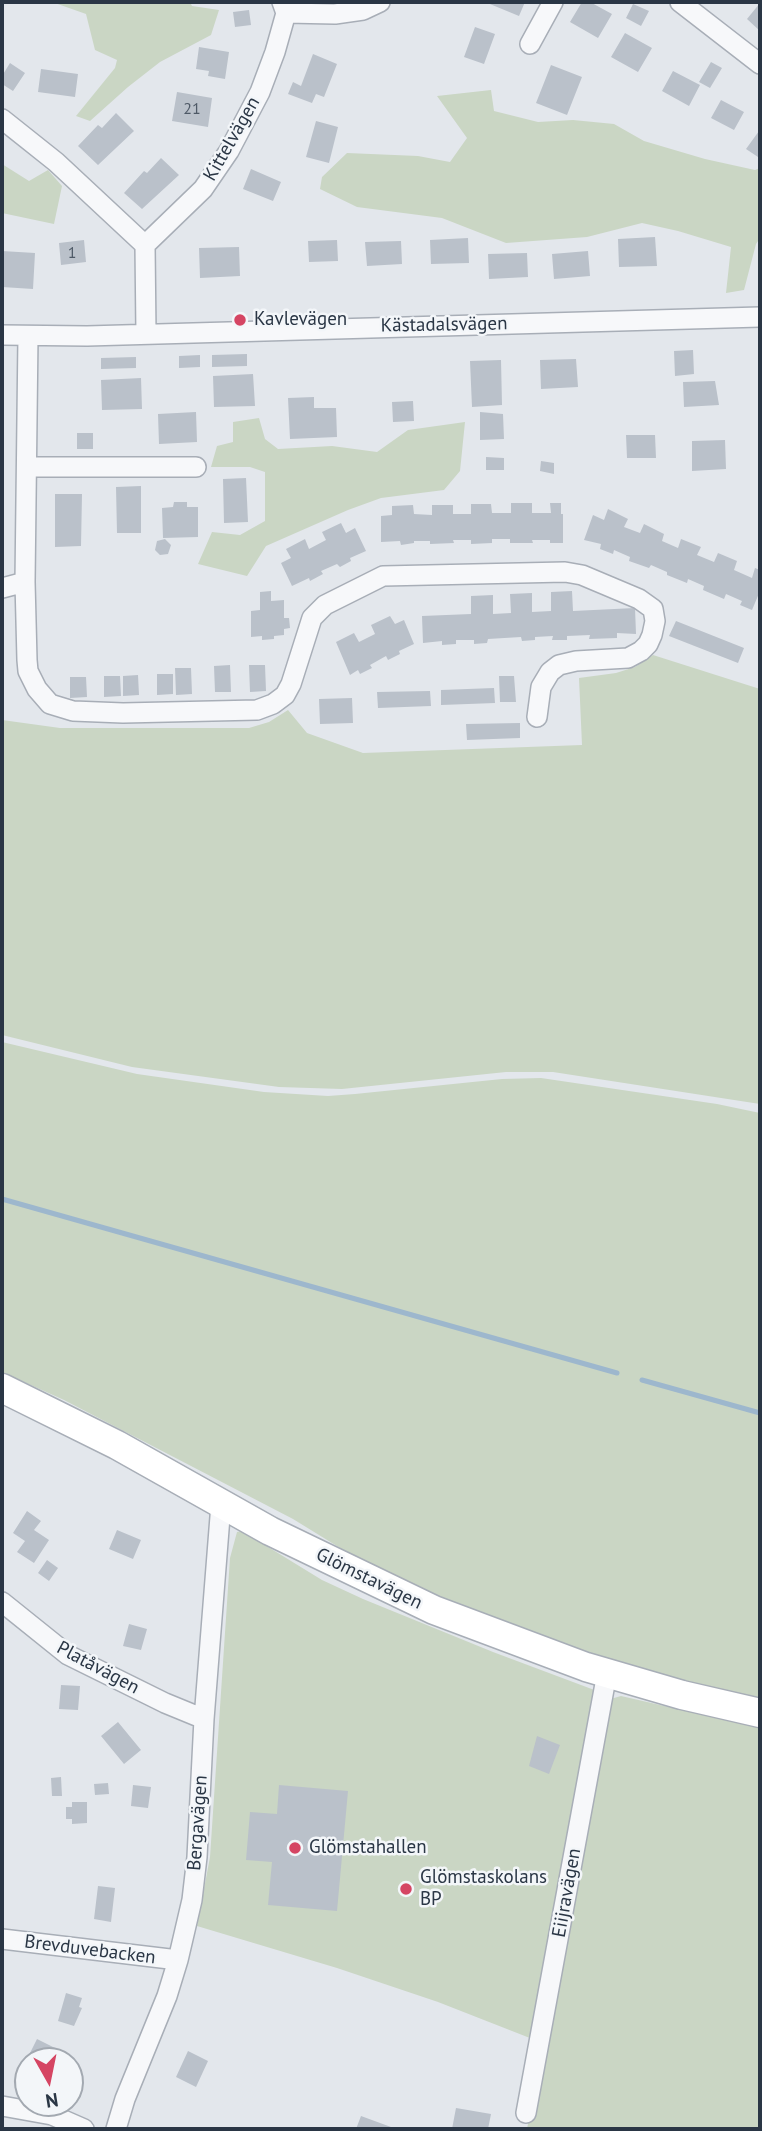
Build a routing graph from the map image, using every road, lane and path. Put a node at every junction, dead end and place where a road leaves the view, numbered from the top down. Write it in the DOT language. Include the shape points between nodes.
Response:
graph roads {
  1 [pos="380,2"];
  2 [pos="553,2"];
  3 [pos="680,2"];
  4 [pos="284,8"];
  5 [pos="530,44"];
  6 [pos="760,64"];
  7 [pos="2,119"];
  8 [pos="145,245"];
  9 [pos="760,317"];
  10 [pos="146,334"];
  11 [pos="2,335"];
  12 [pos="28,336"];
  13 [pos="27,467"];
  14 [pos="196,467"];
  15 [pos="25,582"];
  16 [pos="2,588"];
  17 [pos="537,717"];
  18 [pos="2,1388"];
  19 [pos="221,1504"];
  20 [pos="2,1602"];
  21 [pos="607,1673"];
  22 [pos="760,1713"];
  23 [pos="204,1719"];
  24 [pos="2,1939"];
  25 [pos="178,1960"];
  26 [pos="2,2106"];
  27 [pos="526,2113"];
  28 [pos="84,2129"];
  29 [pos="116,2129"];
  1 -- 4 [label="street, Kittelvägen" via="335,14"];
  2 -- 5 [label="street"];
  3 -- 6 [label="street"];
  4 -- 8 [label="street, Kittelvägen" via="260,92 229,152 204,189"];
  7 -- 8 [label="street"];
  8 -- 10 [label="street"];
  9 -- 10 [label="street, Kästadalsvägen"];
  10 -- 12 [label="street, Kästadalsvägen"];
  11 -- 12 [label="street, Kästadalsvägen"];
  12 -- 13 [label="street"];
  13 -- 14 [label="street"];
  13 -- 15 [label="street"];
  15 -- 16 [label="street"];
  15 -- 17 [label="street" via="27,660 32,680 50,704 85,712 257,710 272,704 291,684 312,618 325,605 383,576 565,572 582,575 653,609 652,635 641,651 628,658 559,665 550,673 541,687"];
  18 -- 19 [label="main road, Glömstavägen" via="117,1444"];
  19 -- 21 [label="main road, Glömstavägen" via="434,1610"];
  19 -- 23 [label="street, Bergavägen"];
  20 -- 23 [label="street, Platåvägen" via="68,1655"];
  21 -- 22 [label="main road, Glömstavägen"];
  21 -- 27 [label="street, Eiijravägen"];
  23 -- 25 [label="street, Bergavägen" via="197,1857"];
  24 -- 25 [label="street, Brevduvebacken"];
  25 -- 29 [label="street, Bergavägen"];
  26 -- 28 [label="street" via="52,2115"];
}
